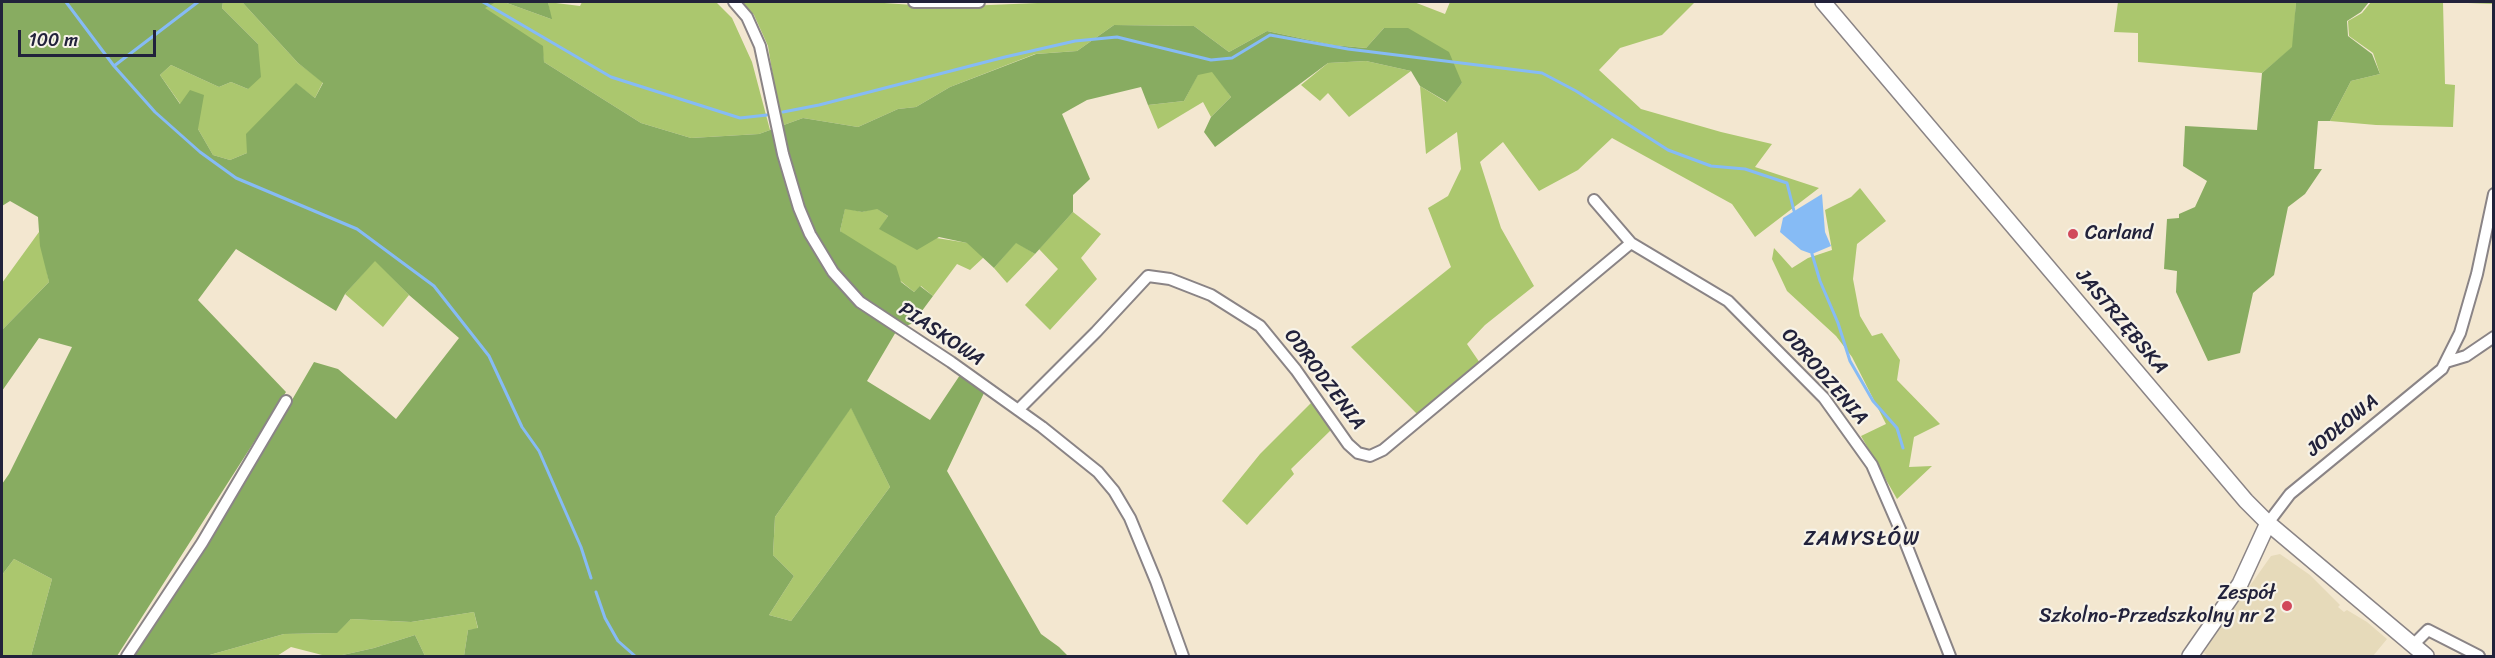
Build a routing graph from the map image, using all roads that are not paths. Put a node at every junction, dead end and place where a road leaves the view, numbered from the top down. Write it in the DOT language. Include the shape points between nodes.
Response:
graph roads {
  1 [pos="914,2"];
  2 [pos="979,2"];
  3 [pos="1823,2"];
  4 [pos="736,3"];
  5 [pos="2493,194"];
  6 [pos="1594,200"];
  7 [pos="1631,243"];
  8 [pos="2493,337"];
  9 [pos="2446,362"];
  10 [pos="286,400"];
  11 [pos="1018,410"];
  12 [pos="2268,523"];
  13 [pos="2413,645"];
  14 [pos="127,657"];
  15 [pos="1183,657"];
  16 [pos="1950,657"];
  17 [pos="2190,657"];
  18 [pos="2426,657"];
  19 [pos="2479,657"];
  1 -- 2 [label="street"];
  3 -- 12 [label="main road, JASTRZĘBSKA" via="2203,453"];
  4 -- 11 [label="street, PIASKOWA" via="760,46 799,208 833,272 860,302"];
  5 -- 9 [label="street, JODŁOWA" via="2469,304"];
  6 -- 7 [label="street, ODRODZENIA"];
  7 -- 11 [label="street, ODRODZENIA" via="1383,450 1370,456 1358,453 1348,444 1260,326 1211,295 1170,279 1148,276"];
  7 -- 16 [label="street, ODRODZENIA" via="1728,301 1824,398 1872,465"];
  8 -- 9 [label="street, JODŁOWA" via="2466,356"];
  9 -- 12 [label="street, JODŁOWA" via="2429,381 2290,494"];
  10 -- 14 [label="street" via="202,543"];
  11 -- 15 [label="street, PIASKOWA" via="1072,450 1114,491 1144,550"];
  12 -- 13 [label="main road, JASTRZĘBSKA"];
  12 -- 17 [label="main road" via="2240,584"];
  13 -- 18 [label="main road, JASTRZĘBSKA"];
  13 -- 19 [label="street" via="2428,630"];
}
